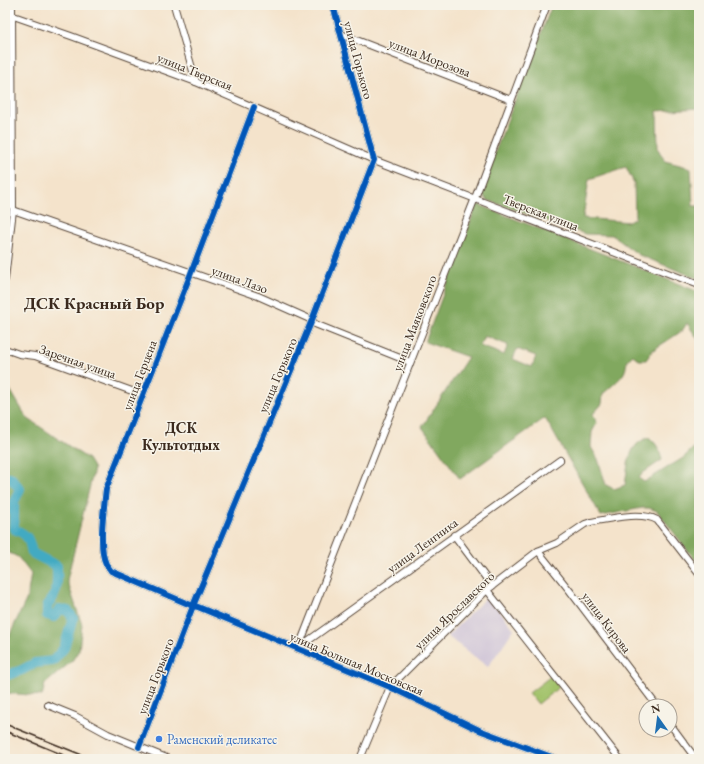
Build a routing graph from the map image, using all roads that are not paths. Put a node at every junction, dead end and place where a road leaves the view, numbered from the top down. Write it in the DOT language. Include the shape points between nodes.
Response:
graph roads {
  1 [pos="12,5"];
  2 [pos="174,5"];
  3 [pos="333,5"];
  4 [pos="547,5"];
  5 [pos="5,13"];
  6 [pos="12,16"];
  7 [pos="341,34"];
  8 [pos="196,82"];
  9 [pos="511,100"];
  10 [pos="254,106"];
  11 [pos="374,160"];
  12 [pos="475,198"];
  13 [pos="13,210"];
  14 [pos="191,273"];
  15 [pos="5,279"];
  16 [pos="699,285"];
  17 [pos="312,320"];
  18 [pos="5,349"];
  19 [pos="410,362"];
  20 [pos="143,395"];
  21 [pos="560,460"];
  22 [pos="454,536"];
  23 [pos="538,551"];
  24 [pos="699,574"];
  25 [pos="490,588"];
  26 [pos="193,606"];
  27 [pos="298,649"];
  28 [pos="390,687"];
  29 [pos="651,698"];
  30 [pos="48,705"];
  31 [pos="678,735"];
  32 [pos="139,747"];
  33 [pos="169,759"];
  34 [pos="360,759"];
  35 [pos="557,759"];
  36 [pos="620,759"];
  37 [pos="696,759"];
  1 -- 6 [label="street"];
  2 -- 8 [label="street"];
  3 -- 7 [label="street, улица Горького"];
  4 -- 9 [label="street, улица Маяковского"];
  5 -- 6 [label="street, улица Тверская"];
  6 -- 8 [label="street, улица Тверская"];
  6 -- 13 [label="street"];
  7 -- 9 [label="street, улица Морозова"];
  7 -- 11 [label="street, улица Горького"];
  8 -- 10 [label="street, улица Тверская"];
  9 -- 12 [label="street, улица Маяковского"];
  10 -- 11 [label="street, улица Тверская"];
  10 -- 14 [label="street, улица Герцена"];
  11 -- 12 [label="street, Тверская улица"];
  11 -- 17 [label="street, улица Горького"];
  12 -- 16 [label="street, Тверская улица"];
  12 -- 19 [label="street, улица Маяковского"];
  13 -- 14 [label="street, улица Лазо"];
  13 -- 15 [label="street"];
  14 -- 17 [label="street, улица Лазо" via="258,296"];
  14 -- 20 [label="street, улица Герцена"];
  17 -- 19 [label="street, улица Лазо" via="315,324"];
  17 -- 26 [label="street, улица Горького"];
  18 -- 20 [label="street, Заречная улица" via="35,356"];
  19 -- 27 [label="street, улица Маяковского"];
  20 -- 26 [label="street, улица Герцена" via="106,489 103,551 106,564 111,571"];
  21 -- 22 [label="street, улица Ленгника"];
  22 -- 25 [label="street"];
  22 -- 27 [label="street, улица Ленгника"];
  23 -- 24 [label="street, улица Ярославского" via="557,543 591,522 646,516 657,520"];
  23 -- 25 [label="street, улица Ярославского"];
  23 -- 29 [label="street, улица Кирова"];
  25 -- 28 [label="street, улица Ярославского"];
  25 -- 36 [label="street"];
  26 -- 27 [label="street, улица Большая Московская"];
  26 -- 32 [label="street, улица Горького"];
  27 -- 28 [label="street, улица Большая Московская"];
  28 -- 34 [label="street, улица Ярославского"];
  28 -- 35 [label="street, улица Большая Московская" via="479,730"];
  30 -- 32 [label="street"];
  31 -- 37 [label="street"];
  32 -- 33 [label="street"];
}
